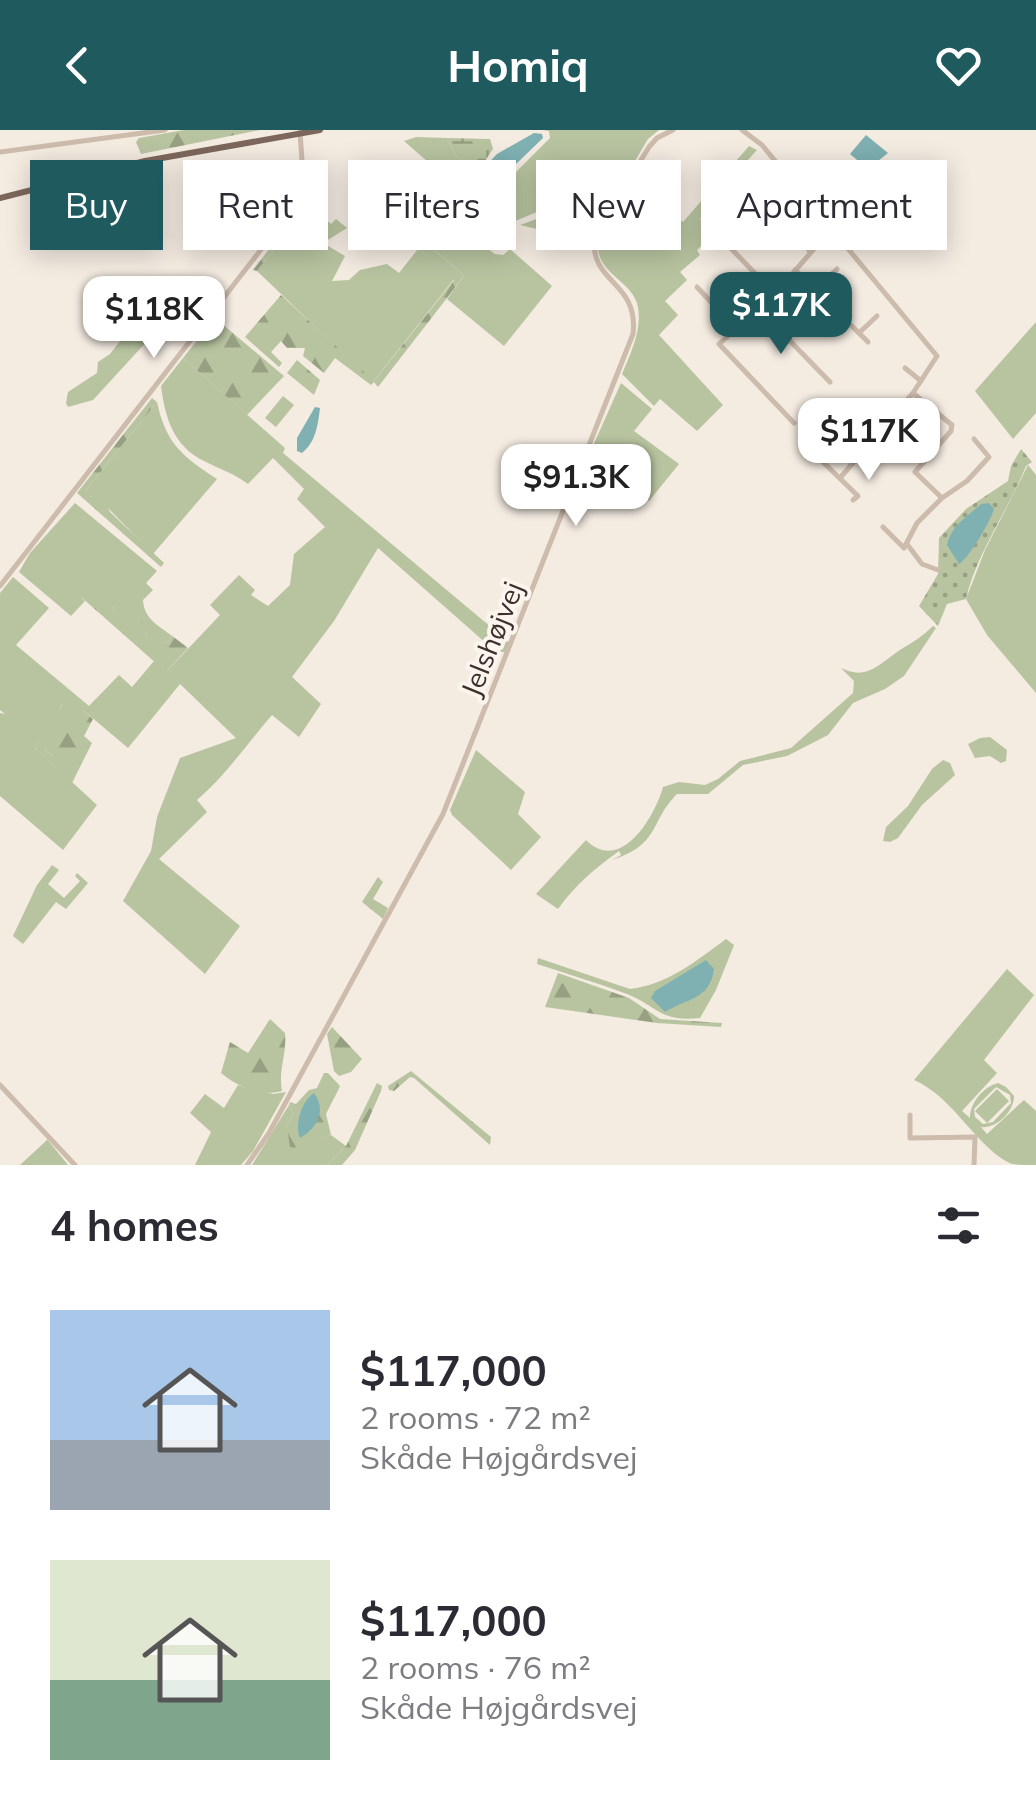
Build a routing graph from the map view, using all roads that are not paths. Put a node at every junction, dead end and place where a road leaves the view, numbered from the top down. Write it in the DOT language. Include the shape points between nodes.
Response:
graph roads {
  1 [pos="165,130"];
  2 [pos="320,130"];
  3 [pos="673,130"];
  4 [pos="742,130"];
  5 [pos="300,132"];
  6 [pos="0,152"];
  7 [pos="775,160"];
  8 [pos="0,198"];
  9 [pos="732,250"];
  10 [pos="810,250"];
  11 [pos="850,250"];
  12 [pos="837,269"];
  13 [pos="795,270"];
  14 [pos="697,288"];
  15 [pos="816,289"];
  16 [pos="775,294"];
  17 [pos="758,308"];
  18 [pos="876,316"];
  19 [pos="735,328"];
  20 [pos="859,333"];
  21 [pos="868,342"];
  22 [pos="904,368"];
  23 [pos="922,381"];
  24 [pos="830,382"];
  25 [pos="913,393"];
  26 [pos="862,419"];
  27 [pos="794,422"];
  28 [pos="884,428"];
  29 [pos="876,437"];
  30 [pos="974,439"];
  31 [pos="902,453"];
  32 [pos="826,458"];
  33 [pos="840,478"];
  34 [pos="942,498"];
  35 [pos="853,500"];
  36 [pos="883,527"];
  37 [pos="906,542"];
  38 [pos="938,570"];
  39 [pos="0,586"];
  40 [pos="0,1085"];
  41 [pos="910,1115"];
  42 [pos="75,1165"];
  43 [pos="246,1165"];
  44 [pos="974,1165"];
  1 -- 6 [label="street"];
  2 -- 5 [label="main road"];
  3 -- 43 [label="street, Jelshøjvej" via="649,147 594,238 598,266 632,305 633,334 443,814"];
  4 -- 7 [label="street"];
  5 -- 8 [label="main road"];
  5 -- 39 [label="street" via="301,198"];
  9 -- 16 [label="street"];
  10 -- 13 [label="street"];
  11 -- 23 [label="street" via="936,353"];
  12 -- 15 [label="street"];
  13 -- 15 [label="street"];
  13 -- 16 [label="street"];
  14 -- 19 [label="street"];
  15 -- 20 [label="street"];
  16 -- 17 [label="street"];
  17 -- 19 [label="street"];
  17 -- 24 [label="street"];
  18 -- 20 [label="street"];
  19 -- 27 [label="street" via="720,346"];
  20 -- 21 [label="street"];
  22 -- 23 [label="street"];
  23 -- 25 [label="street"];
  25 -- 28 [label="street"];
  25 -- 34 [label="street" via="952,425 915,472"];
  26 -- 28 [label="street" via="866,414"];
  28 -- 29 [label="street"];
  29 -- 31 [label="street"];
  29 -- 33 [label="street"];
  30 -- 34 [label="street" via="989,457"];
  32 -- 33 [label="street"];
  33 -- 35 [label="street" via="858,496"];
  34 -- 37 [label="street"];
  36 -- 37 [label="street" via="904,548"];
  37 -- 38 [label="street" via="922,564"];
  40 -- 42 [label="street"];
  41 -- 44 [label="street" via="910,1138 974,1137"];
}
